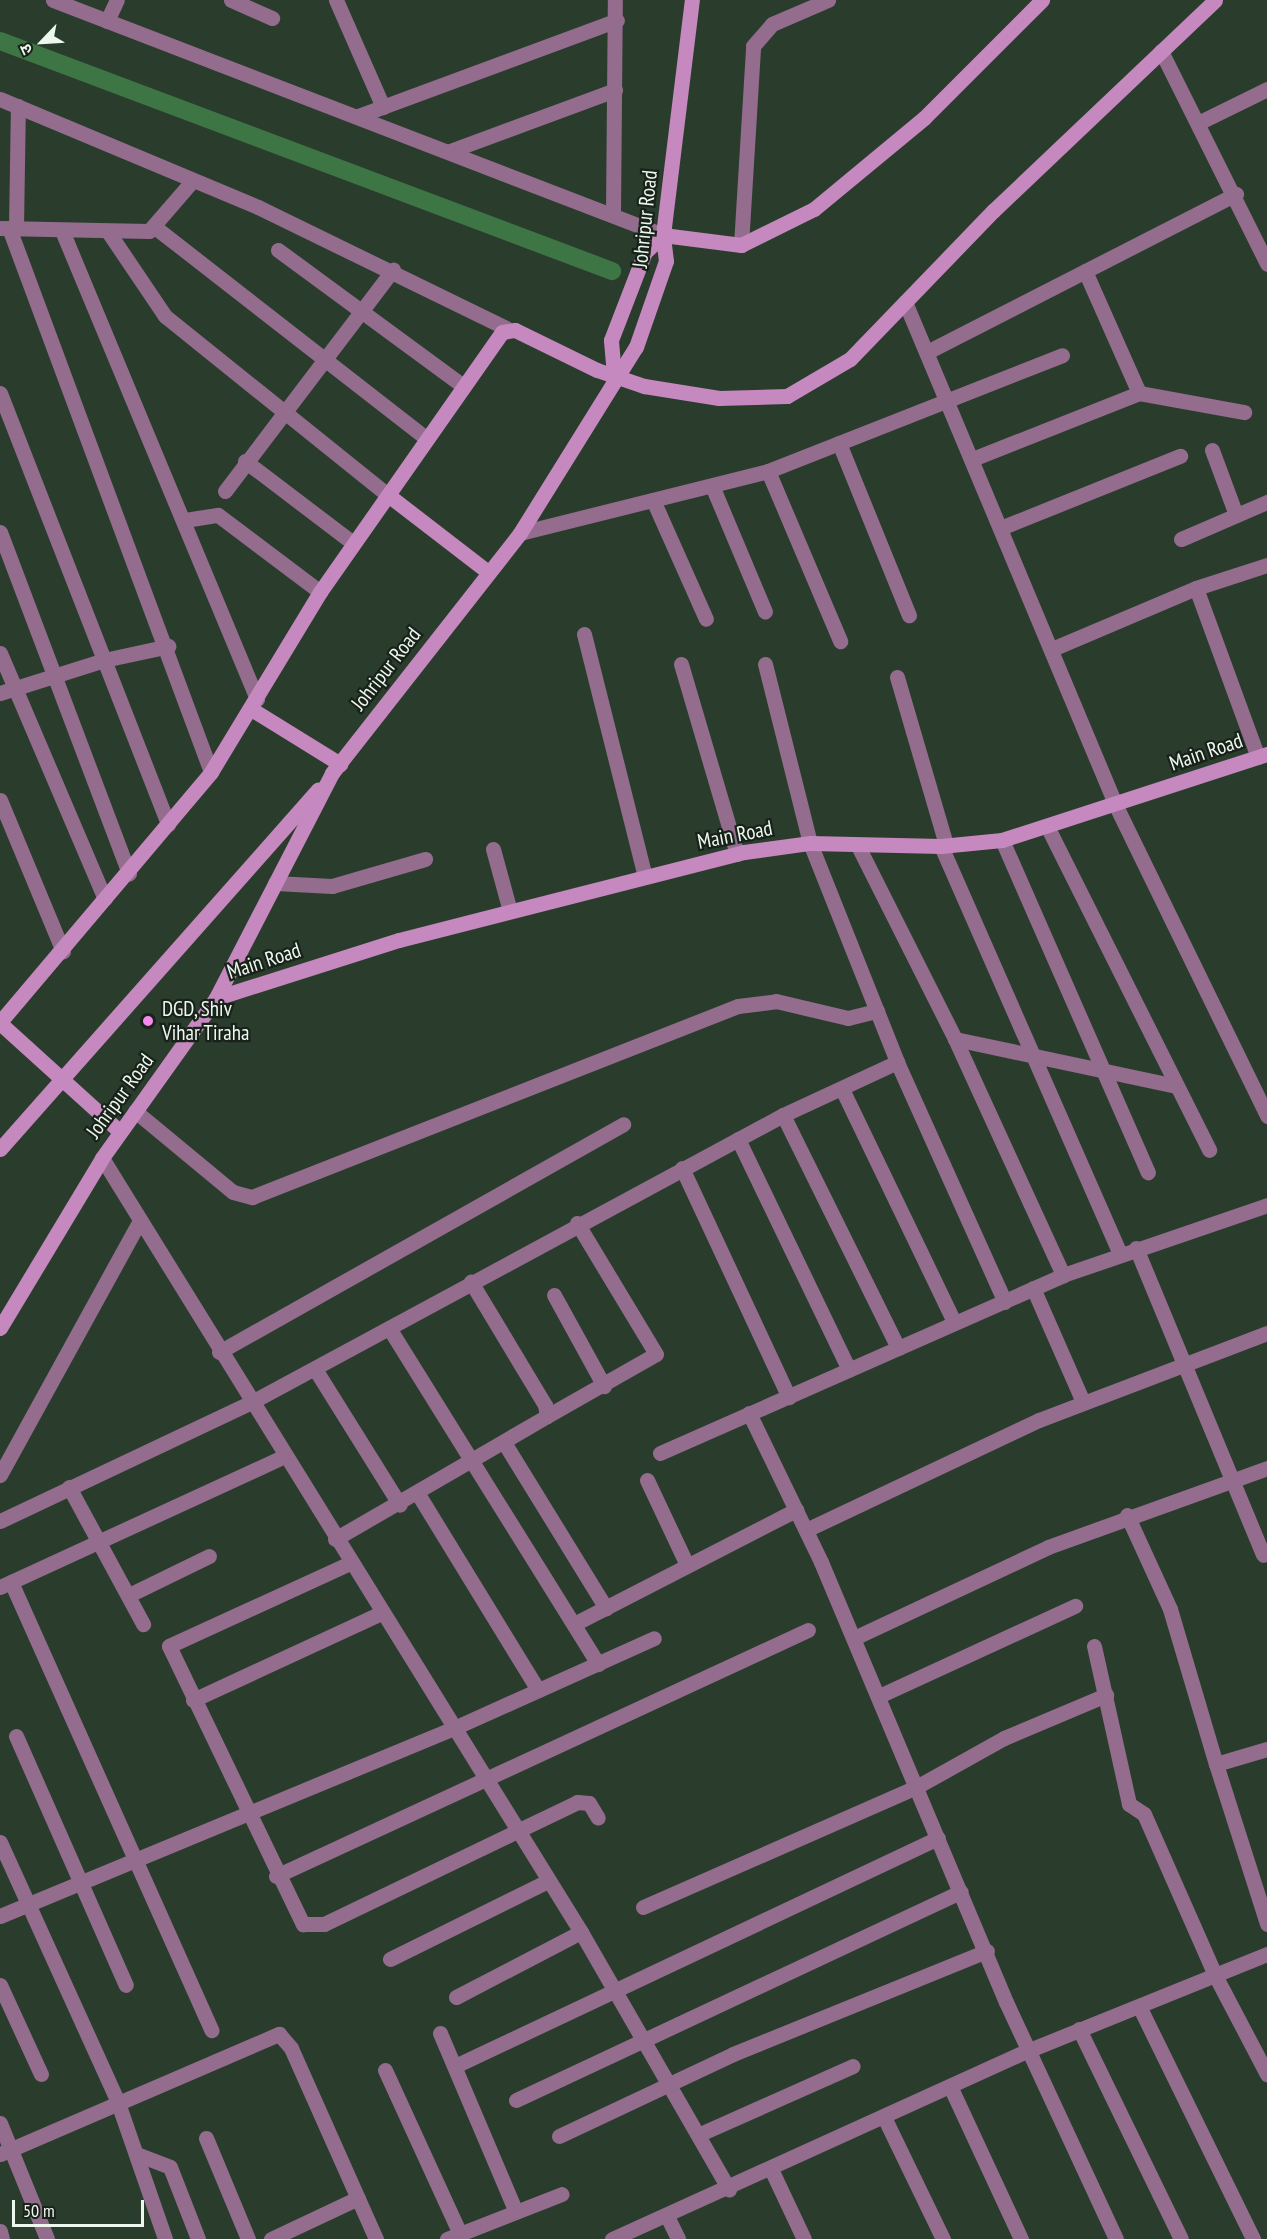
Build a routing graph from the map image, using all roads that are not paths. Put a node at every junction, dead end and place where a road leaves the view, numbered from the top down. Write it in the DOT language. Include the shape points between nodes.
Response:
graph roads {
  1 [pos="53,0"];
  2 [pos="117,0"];
  3 [pos="231,0"];
  4 [pos="336,0"];
  5 [pos="615,0"];
  6 [pos="692,0"];
  7 [pos="828,0"];
  8 [pos="1042,0"];
  9 [pos="1215,0"];
  10 [pos="273,18"];
  11 [pos="617,20"];
  12 [pos="107,21"];
  13 [pos="1161,51"];
  14 [pos="1267,89"];
  15 [pos="615,90"];
  16 [pos="0,99"];
  17 [pos="18,106"];
  18 [pos="383,107"];
  19 [pos="358,116"];
  20 [pos="1198,123"];
  21 [pos="450,151"];
  22 [pos="193,180"];
  23 [pos="1236,194"];
  24 [pos="613,212"];
  25 [pos="8,228"];
  26 [pos="156,228"];
  27 [pos="63,233"];
  28 [pos="109,233"];
  29 [pos="663,236"];
  30 [pos="741,245"];
  31 [pos="278,250"];
  32 [pos="1267,264"];
  33 [pos="393,270"];
  34 [pos="1085,271"];
  35 [pos="905,302"];
  36 [pos="361,308"];
  37 [pos="506,328"];
  38 [pos="929,351"];
  39 [pos="1062,355"];
  40 [pos="322,357"];
  41 [pos="614,375"];
  42 [pos="464,386"];
  43 [pos="0,393"];
  44 [pos="1139,393"];
  45 [pos="951,401"];
  46 [pos="282,409"];
  47 [pos="1244,412"];
  48 [pos="427,439"];
  49 [pos="839,443"];
  50 [pos="1212,450"];
  51 [pos="1180,456"];
  52 [pos="975,458"];
  53 [pos="245,460"];
  54 [pos="768,471"];
  55 [pos="713,488"];
  56 [pos="225,491"];
  57 [pos="388,495"];
  58 [pos="653,500"];
  59 [pos="1267,502"];
  60 [pos="1236,515"];
  61 [pos="184,520"];
  62 [pos="1003,527"];
  63 [pos="0,532"];
  64 [pos="520,533"];
  65 [pos="1181,539"];
  66 [pos="353,543"];
  67 [pos="1267,565"];
  68 [pos="488,572"];
  69 [pos="1196,588"];
  70 [pos="320,592"];
  71 [pos="765,612"];
  72 [pos="909,615"];
  73 [pos="706,619"];
  74 [pos="584,634"];
  75 [pos="840,641"];
  76 [pos="168,646"];
  77 [pos="1052,650"];
  78 [pos="0,652"];
  79 [pos="104,660"];
  80 [pos="681,664"];
  81 [pos="765,664"];
  82 [pos="53,677"];
  83 [pos="897,677"];
  84 [pos="7,691"];
  85 [pos="254,704"];
  86 [pos="1262,755"];
  87 [pos="336,768"];
  88 [pos="212,772"];
  89 [pos="0,800"];
  90 [pos="1116,806"];
  91 [pos="168,824"];
  92 [pos="1048,828"];
  93 [pos="1002,840"];
  94 [pos="810,843"];
  95 [pos="858,846"];
  96 [pos="944,846"];
  97 [pos="493,849"];
  98 [pos="737,854"];
  99 [pos="425,859"];
  100 [pos="129,873"];
  101 [pos="645,876"];
  102 [pos="275,883"];
  103 [pos="105,899"];
  104 [pos="510,911"];
  105 [pos="63,951"];
  106 [pos="216,998"];
  107 [pos="877,1011"];
  108 [pos="0,1022"];
  109 [pos="955,1039"];
  110 [pos="1033,1054"];
  111 [pos="897,1062"];
  112 [pos="1104,1071"];
  113 [pos="58,1077"];
  114 [pos="1176,1086"];
  115 [pos="842,1089"];
  116 [pos="135,1111"];
  117 [pos="783,1115"];
  118 [pos="1267,1116"];
  119 [pos="623,1124"];
  120 [pos="120,1132"];
  121 [pos="738,1139"];
  122 [pos="0,1149"];
  123 [pos="1209,1150"];
  124 [pos="102,1158"];
  125 [pos="682,1168"];
  126 [pos="1148,1172"];
  127 [pos="1267,1205"];
  128 [pos="140,1220"];
  129 [pos="577,1223"];
  130 [pos="1136,1248"];
  131 [pos="1120,1254"];
  132 [pos="1063,1275"];
  133 [pos="471,1282"];
  134 [pos="1033,1288"];
  135 [pos="554,1295"];
  136 [pos="1005,1302"];
  137 [pos="954,1322"];
  138 [pos="0,1328"];
  139 [pos="389,1328"];
  140 [pos="1267,1334"];
  141 [pos="898,1348"];
  142 [pos="219,1352"];
  143 [pos="1181,1362"];
  144 [pos="315,1369"];
  145 [pos="849,1370"];
  146 [pos="604,1386"];
  147 [pos="789,1397"];
  148 [pos="1083,1402"];
  149 [pos="250,1403"];
  150 [pos="749,1413"];
  151 [pos="547,1416"];
  152 [pos="505,1444"];
  153 [pos="660,1454"];
  154 [pos="283,1457"];
  155 [pos="473,1464"];
  156 [pos="1267,1467"];
  157 [pos="0,1475"];
  158 [pos="647,1480"];
  159 [pos="1230,1480"];
  160 [pos="69,1487"];
  161 [pos="418,1494"];
  162 [pos="400,1505"];
  163 [pos="796,1510"];
  164 [pos="1127,1515"];
  165 [pos="0,1521"];
  166 [pos="806,1530"];
  167 [pos="335,1539"];
  168 [pos="101,1545"];
  169 [pos="1263,1555"];
  170 [pos="209,1556"];
  171 [pos="350,1563"];
  172 [pos="687,1565"];
  173 [pos="6,1585"];
  174 [pos="129,1596"];
  175 [pos="1075,1606"];
  176 [pos="606,1608"];
  177 [pos="381,1613"];
  178 [pos="143,1624"];
  179 [pos="574,1624"];
  180 [pos="808,1630"];
  181 [pos="654,1638"];
  182 [pos="854,1638"];
  183 [pos="1094,1646"];
  184 [pos="598,1664"];
  185 [pos="538,1690"];
  186 [pos="1106,1695"];
  187 [pos="879,1696"];
  188 [pos="192,1700"];
  189 [pos="454,1728"];
  190 [pos="16,1736"];
  191 [pos="1267,1749"];
  192 [pos="1216,1764"];
  193 [pos="485,1781"];
  194 [pos="918,1786"];
  195 [pos="247,1816"];
  196 [pos="598,1818"];
  197 [pos="515,1829"];
  198 [pos="938,1838"];
  199 [pos="0,1842"];
  200 [pos="133,1860"];
  201 [pos="276,1876"];
  202 [pos="548,1881"];
  203 [pos="80,1882"];
  204 [pos="961,1892"];
  205 [pos="28,1903"];
  206 [pos="642,1907"];
  207 [pos="0,1916"];
  208 [pos="1267,1924"];
  209 [pos="580,1932"];
  210 [pos="987,1951"];
  211 [pos="1267,1954"];
  212 [pos="390,1959"];
  213 [pos="1216,1977"];
  214 [pos="0,1985"];
  215 [pos="126,1985"];
  216 [pos="613,1988"];
  217 [pos="456,1997"];
  218 [pos="1140,2008"];
  219 [pos="212,2030"];
  220 [pos="1079,2030"];
  221 [pos="440,2033"];
  222 [pos="644,2040"];
  223 [pos="1027,2050"];
  224 [pos="455,2066"];
  225 [pos="853,2066"];
  226 [pos="385,2070"];
  227 [pos="41,2074"];
  228 [pos="1267,2074"];
  229 [pos="673,2084"];
  230 [pos="950,2086"];
  231 [pos="117,2100"];
  232 [pos="516,2100"];
  233 [pos="884,2117"];
  234 [pos="0,2122"];
  235 [pos="700,2134"];
  236 [pos="559,2136"];
  237 [pos="207,2139"];
  238 [pos="6,2151"];
  239 [pos="139,2155"];
  240 [pos="771,2169"];
  241 [pos="729,2189"];
  242 [pos="562,2194"];
  243 [pos="358,2198"];
  244 [pos="516,2212"];
  245 [pos="667,2216"];
  246 [pos="0,2231"];
  247 [pos="454,2236"];
  248 [pos="616,2238"];
  249 [pos="2,2239"];
  250 [pos="47,2239"];
  251 [pos="165,2239"];
  252 [pos="198,2239"];
  253 [pos="249,2239"];
  254 [pos="271,2239"];
  255 [pos="376,2239"];
  256 [pos="678,2239"];
  257 [pos="804,2239"];
  258 [pos="943,2239"];
  259 [pos="1021,2239"];
  260 [pos="1116,2239"];
  261 [pos="1181,2239"];
  262 [pos="1252,2239"];
  1 -- 12 [label="street"];
  2 -- 12 [label="street"];
  3 -- 10 [label="street"];
  4 -- 18 [label="street"];
  5 -- 11 [label="street"];
  6 -- 29 [label="street, Johripur Road"];
  7 -- 30 [label="street" via="772,24 753,46"];
  8 -- 30 [label="street" via="873,164 814,209"];
  9 -- 13 [label="street"];
  11 -- 15 [label="street"];
  11 -- 18 [label="street"];
  12 -- 19 [label="street"];
  13 -- 20 [label="street"];
  13 -- 35 [label="street"];
  14 -- 20 [label="street"];
  15 -- 21 [label="street"];
  15 -- 24 [label="street"];
  16 -- 17 [label="street"];
  17 -- 22 [label="street"];
  17 -- 25 [label="street"];
  18 -- 19 [label="street"];
  19 -- 21 [label="street"];
  20 -- 23 [label="street"];
  21 -- 24 [label="street"];
  22 -- 26 [label="street"];
  22 -- 33 [label="street"];
  23 -- 32 [label="street"];
  23 -- 34 [label="street"];
  24 -- 29 [label="street"];
  25 -- 27 [label="street"];
  25 -- 76 [label="street"];
  26 -- 28 [label="street"];
  26 -- 40 [label="street"];
  27 -- 28 [label="street"];
  27 -- 61 [label="street"];
  28 -- 46 [label="street" via="165,316"];
  29 -- 30 [label="street"];
  29 -- 41 [label="street, Johripur Road" via="666,261 636,347"];
  29 -- 41 [label="street" via="645,252 611,340"];
  31 -- 36 [label="street"];
  33 -- 36 [label="street"];
  33 -- 37 [label="street"];
  34 -- 38 [label="street"];
  34 -- 44 [label="street"];
  35 -- 38 [label="street"];
  35 -- 41 [label="street" via="850,359 787,396 719,398 644,386"];
  36 -- 40 [label="street"];
  36 -- 42 [label="street"];
  37 -- 41 [label="street"];
  37 -- 42 [label="street"];
  38 -- 45 [label="street"];
  39 -- 45 [label="street"];
  40 -- 46 [label="street"];
  40 -- 48 [label="street"];
  41 -- 64 [label="street, Johripur Road"];
  42 -- 48 [label="street"];
  43 -- 79 [label="street"];
  44 -- 47 [label="street"];
  44 -- 52 [label="street"];
  45 -- 49 [label="street"];
  45 -- 52 [label="street"];
  46 -- 53 [label="street"];
  46 -- 57 [label="street"];
  48 -- 57 [label="street"];
  49 -- 54 [label="street"];
  49 -- 72 [label="street"];
  50 -- 60 [label="street"];
  51 -- 62 [label="street"];
  52 -- 62 [label="street"];
  53 -- 56 [label="street"];
  53 -- 66 [label="street"];
  54 -- 55 [label="street"];
  54 -- 75 [label="street"];
  55 -- 58 [label="street"];
  55 -- 71 [label="street"];
  57 -- 66 [label="street"];
  57 -- 68 [label="street"];
  58 -- 64 [label="street"];
  58 -- 73 [label="street"];
  59 -- 60 [label="street"];
  60 -- 65 [label="street"];
  61 -- 70 [label="street" via="218,515"];
  61 -- 85 [label="street"];
  62 -- 77 [label="street"];
  63 -- 82 [label="street"];
  64 -- 68 [label="street, Johripur Road"];
  66 -- 70 [label="street"];
  67 -- 69 [label="street"];
  68 -- 87 [label="street, Johripur Road"];
  69 -- 77 [label="street"];
  69 -- 86 [label="street"];
  70 -- 85 [label="street"];
  74 -- 101 [label="street"];
  76 -- 79 [label="street"];
  76 -- 88 [label="street"];
  77 -- 90 [label="street"];
  78 -- 84 [label="street"];
  79 -- 82 [label="street"];
  79 -- 91 [label="street"];
  80 -- 98 [label="street"];
  81 -- 94 [label="street"];
  82 -- 84 [label="street"];
  82 -- 100 [label="street"];
  83 -- 96 [label="street"];
  84 -- 103 [label="street"];
  85 -- 87 [label="street" via="266,718 311,746"];
  85 -- 88 [label="street"];
  86 -- 90 [label="street, Main Road"];
  87 -- 102 [label="street, Johripur Road"];
  87 -- 113 [label="street"];
  88 -- 91 [label="street"];
  89 -- 105 [label="street"];
  90 -- 92 [label="street, Main Road"];
  90 -- 118 [label="street"];
  91 -- 100 [label="street"];
  92 -- 93 [label="street, Main Road"];
  92 -- 114 [label="street"];
  93 -- 96 [label="street, Main Road"];
  93 -- 112 [label="street"];
  94 -- 95 [label="street, Main Road"];
  94 -- 98 [label="street, Main Road"];
  94 -- 107 [label="street"];
  95 -- 96 [label="street, Main Road"];
  95 -- 109 [label="street"];
  96 -- 110 [label="street"];
  97 -- 104 [label="street"];
  98 -- 101 [label="street, Main Road"];
  99 -- 102 [label="street" via="333,886"];
  100 -- 103 [label="street"];
  101 -- 104 [label="street, Main Road"];
  102 -- 106 [label="street, Johripur Road"];
  103 -- 105 [label="street"];
  104 -- 106 [label="street, Main Road"];
  105 -- 108 [label="street"];
  106 -- 116 [label="street, Johripur Road"];
  107 -- 111 [label="street"];
  107 -- 116 [label="street" via="848,1018 776,1001 744,1004 252,1197 232,1192"];
  108 -- 113 [label="street"];
  109 -- 110 [label="street"];
  109 -- 132 [label="street"];
  110 -- 112 [label="street"];
  110 -- 131 [label="street"];
  111 -- 115 [label="street"];
  111 -- 136 [label="street"];
  112 -- 114 [label="street"];
  112 -- 126 [label="street"];
  113 -- 120 [label="street"];
  113 -- 122 [label="street"];
  114 -- 123 [label="street"];
  115 -- 117 [label="street"];
  115 -- 137 [label="street"];
  116 -- 120 [label="street, Johripur Road"];
  117 -- 121 [label="street"];
  117 -- 141 [label="street"];
  119 -- 142 [label="street"];
  120 -- 124 [label="street, Johripur Road"];
  121 -- 125 [label="street"];
  121 -- 145 [label="street"];
  124 -- 128 [label="street"];
  124 -- 138 [label="street, Johripur Road"];
  125 -- 129 [label="street"];
  125 -- 147 [label="street"];
  127 -- 130 [label="street"];
  128 -- 142 [label="street"];
  128 -- 157 [label="street"];
  129 -- 133 [label="street"];
  129 -- 146 [label="street" via="656,1354"];
  130 -- 131 [label="street"];
  130 -- 143 [label="street"];
  131 -- 132 [label="street"];
  132 -- 134 [label="street"];
  133 -- 139 [label="street"];
  133 -- 151 [label="street" via="545,1405"];
  134 -- 136 [label="street"];
  134 -- 148 [label="street"];
  135 -- 146 [label="street"];
  136 -- 137 [label="street"];
  137 -- 141 [label="street"];
  139 -- 144 [label="street"];
  139 -- 155 [label="street"];
  140 -- 143 [label="street"];
  141 -- 145 [label="street"];
  142 -- 149 [label="street"];
  143 -- 148 [label="street"];
  143 -- 159 [label="street"];
  144 -- 149 [label="street"];
  144 -- 162 [label="street"];
  145 -- 147 [label="street"];
  146 -- 151 [label="street"];
  147 -- 150 [label="street"];
  148 -- 166 [label="street"];
  149 -- 154 [label="street"];
  149 -- 160 [label="street"];
  150 -- 153 [label="street"];
  150 -- 163 [label="street"];
  151 -- 152 [label="street"];
  152 -- 155 [label="street"];
  152 -- 176 [label="street"];
  154 -- 167 [label="street"];
  154 -- 168 [label="street"];
  155 -- 161 [label="street"];
  155 -- 179 [label="street"];
  156 -- 159 [label="street"];
  158 -- 172 [label="street"];
  159 -- 164 [label="street"];
  159 -- 169 [label="street"];
  160 -- 165 [label="street"];
  160 -- 168 [label="street"];
  161 -- 162 [label="street"];
  161 -- 185 [label="street"];
  162 -- 167 [label="street"];
  163 -- 166 [label="street"];
  163 -- 172 [label="street"];
  164 -- 182 [label="street"];
  164 -- 192 [label="street" via="1170,1609"];
  166 -- 182 [label="street"];
  167 -- 171 [label="street"];
  168 -- 173 [label="street"];
  168 -- 174 [label="street"];
  170 -- 174 [label="street"];
  171 -- 177 [label="street"];
  171 -- 188 [label="street" via="171,1643"];
  172 -- 176 [label="street"];
  173 -- 200 [label="street"];
  174 -- 178 [label="street"];
  175 -- 187 [label="street"];
  176 -- 179 [label="street"];
  177 -- 188 [label="street"];
  177 -- 189 [label="street"];
  179 -- 184 [label="street"];
  180 -- 193 [label="street"];
  181 -- 184 [label="street"];
  182 -- 187 [label="street"];
  183 -- 186 [label="street"];
  184 -- 185 [label="street"];
  185 -- 189 [label="street"];
  186 -- 194 [label="street" via="1004,1738"];
  186 -- 213 [label="street" via="1129,1804 1144,1814"];
  187 -- 194 [label="street"];
  188 -- 195 [label="street"];
  189 -- 193 [label="street"];
  189 -- 195 [label="street"];
  190 -- 203 [label="street"];
  191 -- 192 [label="street"];
  192 -- 208 [label="street"];
  193 -- 197 [label="street"];
  193 -- 201 [label="street"];
  194 -- 198 [label="street"];
  194 -- 206 [label="street"];
  195 -- 200 [label="street"];
  195 -- 201 [label="street"];
  196 -- 197 [label="street" via="583,1801"];
  197 -- 201 [label="street" via="313,1927 296,1916"];
  197 -- 202 [label="street"];
  198 -- 204 [label="street"];
  198 -- 216 [label="street"];
  199 -- 205 [label="street"];
  200 -- 203 [label="street"];
  200 -- 219 [label="street"];
  202 -- 209 [label="street"];
  202 -- 212 [label="street"];
  203 -- 205 [label="street"];
  203 -- 215 [label="street"];
  204 -- 210 [label="street"];
  204 -- 222 [label="street"];
  205 -- 207 [label="street"];
  205 -- 231 [label="street"];
  209 -- 216 [label="street"];
  209 -- 217 [label="street"];
  210 -- 223 [label="street"];
  210 -- 229 [label="street"];
  211 -- 213 [label="street"];
  213 -- 218 [label="street"];
  213 -- 228 [label="street"];
  214 -- 227 [label="street"];
  216 -- 222 [label="street"];
  216 -- 224 [label="street"];
  218 -- 220 [label="street"];
  218 -- 262 [label="street"];
  220 -- 223 [label="street"];
  220 -- 261 [label="street"];
  221 -- 224 [label="street"];
  222 -- 229 [label="street"];
  222 -- 232 [label="street"];
  223 -- 230 [label="street"];
  223 -- 260 [label="street"];
  224 -- 244 [label="street"];
  225 -- 235 [label="street"];
  226 -- 247 [label="street"];
  229 -- 235 [label="street"];
  229 -- 236 [label="street"];
  230 -- 233 [label="street"];
  230 -- 259 [label="street"];
  231 -- 238 [label="street"];
  231 -- 239 [label="street"];
  231 -- 243 [label="street" via="279,2034 291,2048"];
  233 -- 240 [label="street"];
  233 -- 258 [label="street"];
  234 -- 238 [label="street"];
  235 -- 241 [label="street"];
  237 -- 253 [label="street"];
  238 -- 250 [label="street"];
  239 -- 251 [label="street"];
  239 -- 252 [label="street" via="170,2167"];
  240 -- 241 [label="street"];
  240 -- 257 [label="street"];
  241 -- 245 [label="street"];
  242 -- 244 [label="street"];
  243 -- 254 [label="street"];
  243 -- 255 [label="street"];
  244 -- 247 [label="street"];
  245 -- 248 [label="street"];
  245 -- 256 [label="street"];
  246 -- 249 [label="street"];
}
